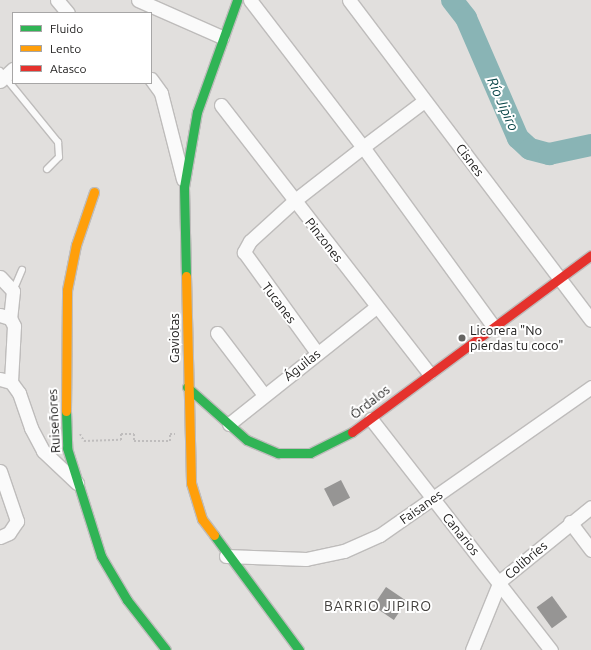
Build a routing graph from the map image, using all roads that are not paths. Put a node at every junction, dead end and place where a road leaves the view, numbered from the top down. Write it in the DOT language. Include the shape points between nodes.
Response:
graph roads {
  1 [pos="57,0"];
  2 [pos="138,0"];
  3 [pos="237,0"];
  4 [pos="250,0"];
  5 [pos="349,0"];
  6 [pos="67,12"];
  7 [pos="222,37"];
  8 [pos="4,75"];
  9 [pos="152,80"];
  10 [pos="424,101"];
  11 [pos="221,105"];
  12 [pos="363,146"];
  13 [pos="47,169"];
  14 [pos="184,186"];
  15 [pos="94,192"];
  16 [pos="294,201"];
  17 [pos="591,255"];
  18 [pos="22,270"];
  19 [pos="0,277"];
  20 [pos="561,280"];
  21 [pos="13,291"];
  22 [pos="376,307"];
  23 [pos="5,316"];
  24 [pos="591,320"];
  25 [pos="494,326"];
  26 [pos="217,332"];
  27 [pos="317,353"];
  28 [pos="429,373"];
  29 [pos="5,381"];
  30 [pos="187,387"];
  31 [pos="591,387"];
  32 [pos="264,395"];
  33 [pos="371,419"];
  34 [pos="229,424"];
  35 [pos="0,471"];
  36 [pos="77,483"];
  37 [pos="432,500"];
  38 [pos="591,507"];
  39 [pos="570,522"];
  40 [pos="0,537"];
  41 [pos="591,550"];
  42 [pos="226,556"];
  43 [pos="500,581"];
  44 [pos="166,650"];
  45 [pos="300,650"];
  46 [pos="472,650"];
  47 [pos="551,650"];
  1 -- 6 [label="street"];
  2 -- 7 [label="street"];
  3 -- 7 [label="street, Gaviotas"];
  4 -- 12 [label="street"];
  5 -- 10 [label="street, Cisnes"];
  7 -- 14 [label="street, Gaviotas" via="197,112"];
  8 -- 13 [label="lane" via="58,142 58,157"];
  9 -- 14 [label="street" via="162,93"];
  10 -- 12 [label="street"];
  10 -- 20 [label="street, Cisnes"];
  11 -- 16 [label="street, Pinzones"];
  12 -- 16 [label="street"];
  12 -- 25 [label="street"];
  14 -- 30 [label="street, Gaviotas"];
  15 -- 36 [label="street, Ruiseñores" via="76,245 67,290 64,335 66,440"];
  16 -- 22 [label="street, Pinzones"];
  16 -- 27 [label="street, Tucanes" via="250,241 244,252 251,266"];
  17 -- 20 [label="street, Órdalos"];
  18 -- 21 [label="lane"];
  19 -- 21 [label="street"];
  20 -- 24 [label="street, Cisnes"];
  20 -- 25 [label="street, Órdalos"];
  21 -- 23 [label="street"];
  22 -- 27 [label="street, Águilas"];
  22 -- 28 [label="street, Pinzones"];
  23 -- 29 [label="street" via="14,330"];
  25 -- 28 [label="street, Órdalos"];
  26 -- 32 [label="street"];
  27 -- 32 [label="street, Águilas"];
  28 -- 33 [label="street, Órdalos"];
  29 -- 36 [label="street" via="20,393 31,428 44,451"];
  30 -- 34 [label="street, Órdalos"];
  30 -- 42 [label="street, Gaviotas" via="191,483 202,519"];
  31 -- 37 [label="street, Faisanes"];
  32 -- 34 [label="street, Águilas"];
  33 -- 34 [label="street, Órdalos" via="342,440 310,454 278,453 262,448"];
  33 -- 37 [label="street, Canarios"];
  35 -- 40 [label="street" via="17,521 9,533"];
  36 -- 44 [label="street, Ruiseñores" via="101,556 127,600"];
  37 -- 42 [label="street, Faisanes" via="380,536 344,551 306,559"];
  37 -- 43 [label="street, Canarios"];
  38 -- 39 [label="street, Colibríes"];
  39 -- 41 [label="street"];
  39 -- 43 [label="street, Colibríes"];
  42 -- 45 [label="street, Gaviotas"];
  43 -- 46 [label="street, Colibríes"];
  43 -- 47 [label="street, Canarios"];
}
